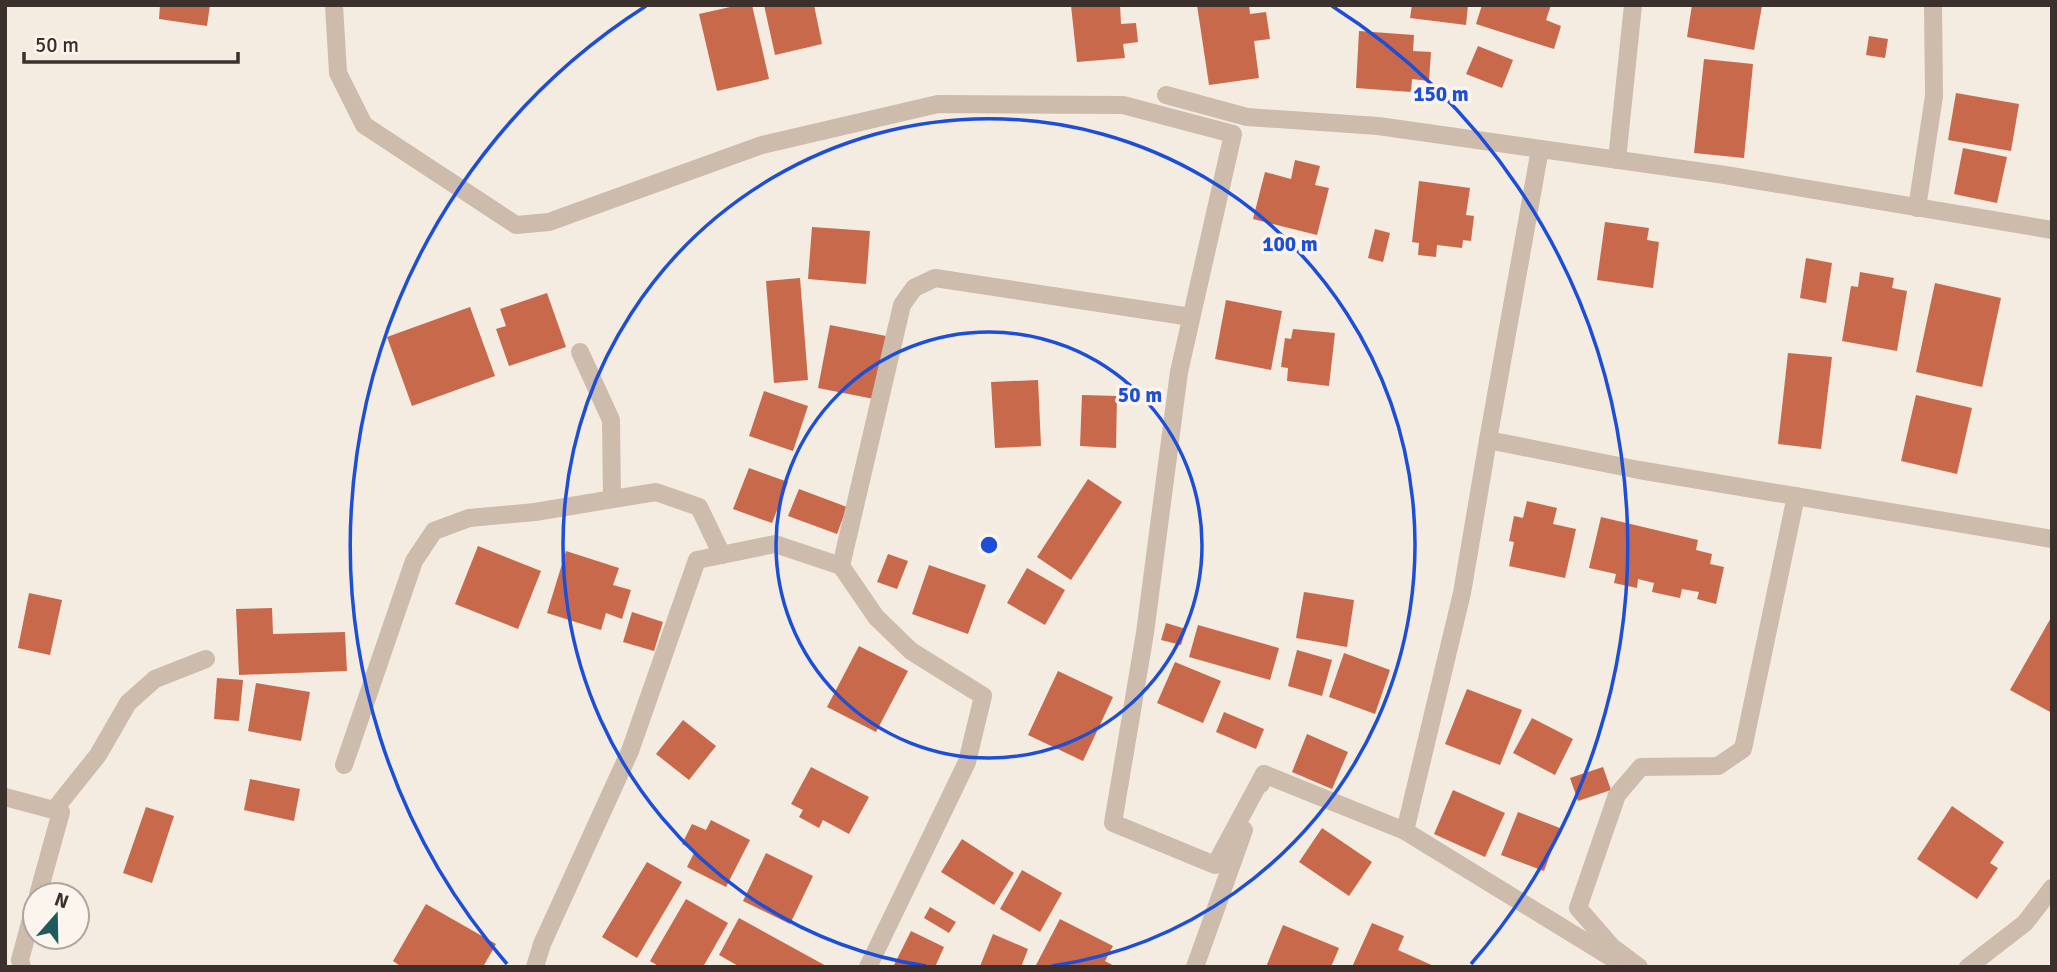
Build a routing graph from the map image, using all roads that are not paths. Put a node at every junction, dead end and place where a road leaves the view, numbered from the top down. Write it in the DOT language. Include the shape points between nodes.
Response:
graph roads {
  1 [pos="334,5"];
  2 [pos="1633,5"];
  3 [pos="1933,5"];
  4 [pos="1166,95"];
  5 [pos="1540,149"];
  6 [pos="1617,160"];
  7 [pos="1917,208"];
  8 [pos="2052,230"];
  9 [pos="1191,317"];
  10 [pos="580,352"];
  11 [pos="1489,440"];
  12 [pos="1796,496"];
  13 [pos="612,497"];
  14 [pos="2052,538"];
  15 [pos="722,555"];
  16 [pos="841,566"];
  17 [pos="206,659"];
  18 [pos="344,765"];
  19 [pos="1264,774"];
  20 [pos="5,797"];
  21 [pos="54,810"];
  22 [pos="1405,831"];
  23 [pos="42,881"];
  24 [pos="2052,888"];
  25 [pos="535,967"];
  26 [pos="869,967"];
  27 [pos="1195,967"];
  28 [pos="1626,967"];
  29 [pos="1639,967"];
  30 [pos="1968,967"];
  1 -- 9 [label="street" via="338,73 365,125 516,225 550,222 762,145 938,104 1123,106 1233,135"];
  2 -- 6 [label="street"];
  3 -- 7 [label="street" via="1934,96"];
  4 -- 5 [label="street" via="1247,117 1378,126"];
  5 -- 6 [label="street"];
  5 -- 11 [label="street"];
  6 -- 7 [label="street"];
  7 -- 8 [label="street"];
  9 -- 16 [label="street" via="935,278 914,288 902,305"];
  9 -- 19 [label="street" via="1112,823 1215,865"];
  10 -- 13 [label="street" via="611,420"];
  11 -- 12 [label="street"];
  11 -- 22 [label="street" via="1462,593"];
  12 -- 14 [label="street"];
  12 -- 29 [label="street" via="1743,749 1718,766 1641,767 1617,795 1578,908 1612,947"];
  13 -- 15 [label="street" via="656,492 699,507"];
  13 -- 18 [label="street" via="535,512 469,518 434,531 414,561"];
  15 -- 16 [label="street" via="775,544"];
  15 -- 25 [label="street" via="697,560 630,751"];
  16 -- 26 [label="street" via="876,617 911,651 983,696 967,762"];
  17 -- 21 [label="street" via="156,679 128,703 98,755"];
  19 -- 22 [label="street"];
  19 -- 27 [label="street"];
  20 -- 21 [label="street"];
  21 -- 23 [label="street" via="61,812"];
  22 -- 28 [label="street"];
  24 -- 30 [label="street" via="2025,923"];
}
